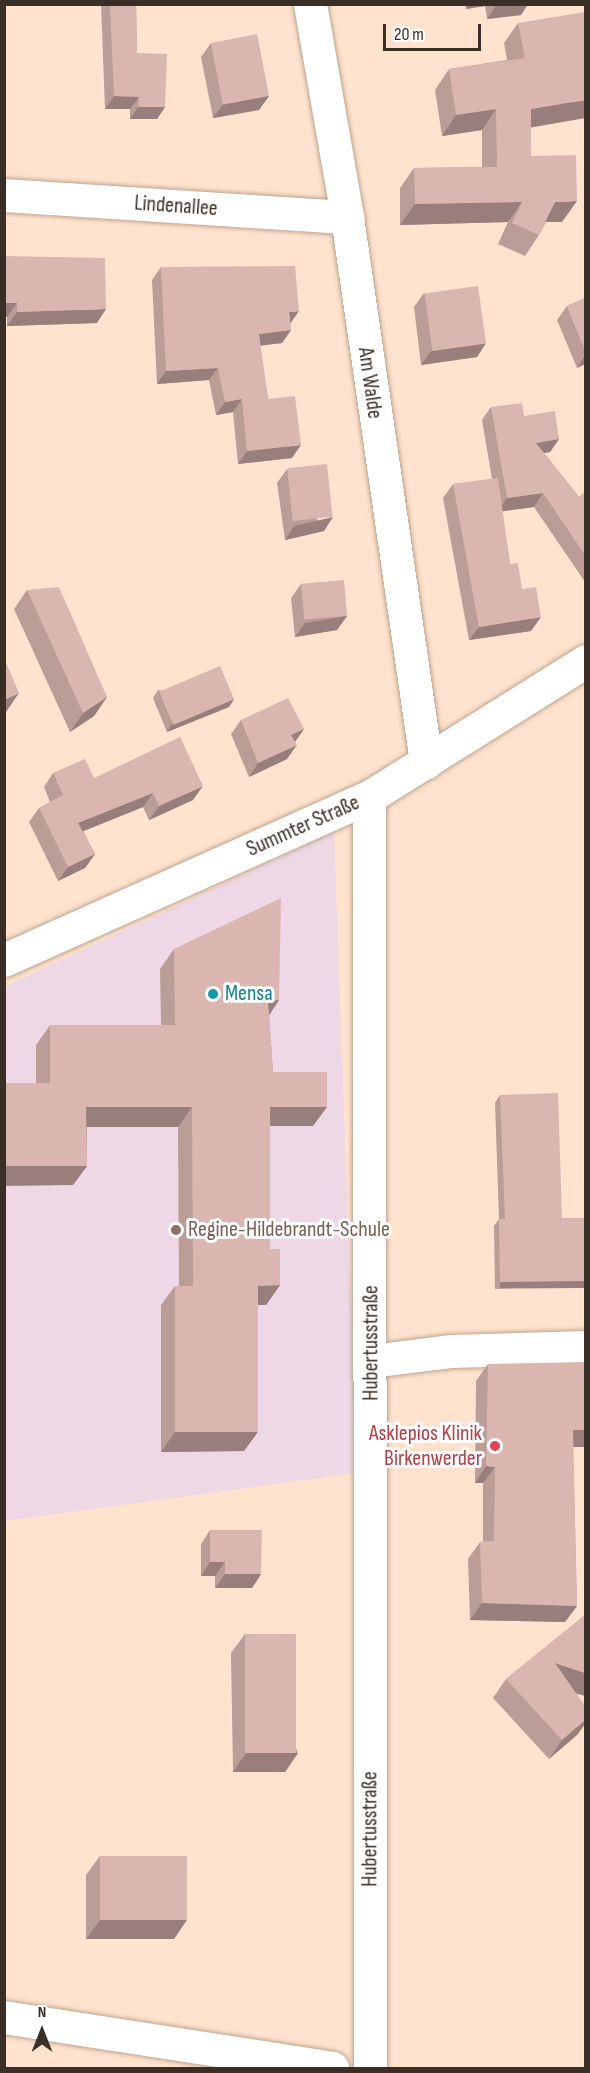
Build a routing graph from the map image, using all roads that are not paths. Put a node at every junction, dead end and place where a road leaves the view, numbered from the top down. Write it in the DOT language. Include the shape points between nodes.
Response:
graph roads {
  1 [pos="310,4"];
  2 [pos="4,195"];
  3 [pos="347,217"];
  4 [pos="585,661"];
  5 [pos="426,762"];
  6 [pos="369,797"];
  7 [pos="4,960"];
  8 [pos="585,1347"];
  9 [pos="371,1361"];
  10 [pos="4,2017"];
  11 [pos="332,2068"];
  12 [pos="370,2068"];
  1 -- 3 [label="street, Am Walde"];
  2 -- 3 [label="street, Lindenallee"];
  3 -- 5 [label="street, Am Walde"];
  4 -- 5 [label="street, Summter Straße"];
  5 -- 6 [label="street, Summter Straße"];
  6 -- 7 [label="street, Summter Straße"];
  6 -- 9 [label="street, Hubertusstraße"];
  8 -- 9 [label="street"];
  9 -- 12 [label="street, Hubertusstraße"];
  10 -- 11 [label="street"];
}
